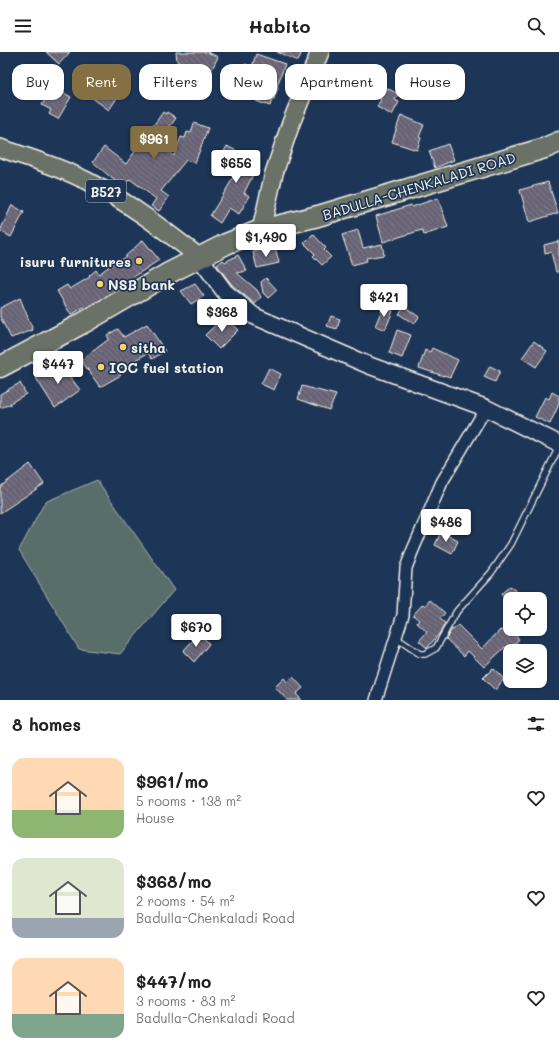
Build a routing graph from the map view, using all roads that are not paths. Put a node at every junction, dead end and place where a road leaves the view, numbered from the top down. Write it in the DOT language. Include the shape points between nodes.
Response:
graph roads {
  1 [pos="320,52"];
  2 [pos="559,142"];
  3 [pos="0,148"];
  4 [pos="260,230"];
  5 [pos="199,257"];
  6 [pos="0,367"];
  7 [pos="486,408"];
  8 [pos="559,444"];
  9 [pos="559,447"];
  10 [pos="396,638"];
  11 [pos="376,700"];
  1 -- 4 [label="main road" via="274,173"];
  2 -- 4 [label="highway, BADULLA-CHENKALADI ROAD" via="318,216"];
  3 -- 5 [label="main road, B527" via="61,169 105,191 156,223"];
  4 -- 5 [label="highway, BADULLA-CHENKALADI ROAD"];
  5 -- 6 [label="highway, BADULLA-CHENKALADI ROAD"];
  5 -- 7 [label="street" via="225,292 254,316 368,365"];
  7 -- 8 [label="street"];
  7 -- 10 [label="street" via="442,482 412,552 406,568 403,615"];
  9 -- 10 [label="lane" via="511,544 491,574 457,611 436,648 420,654"];
  10 -- 11 [label="street"];
}
